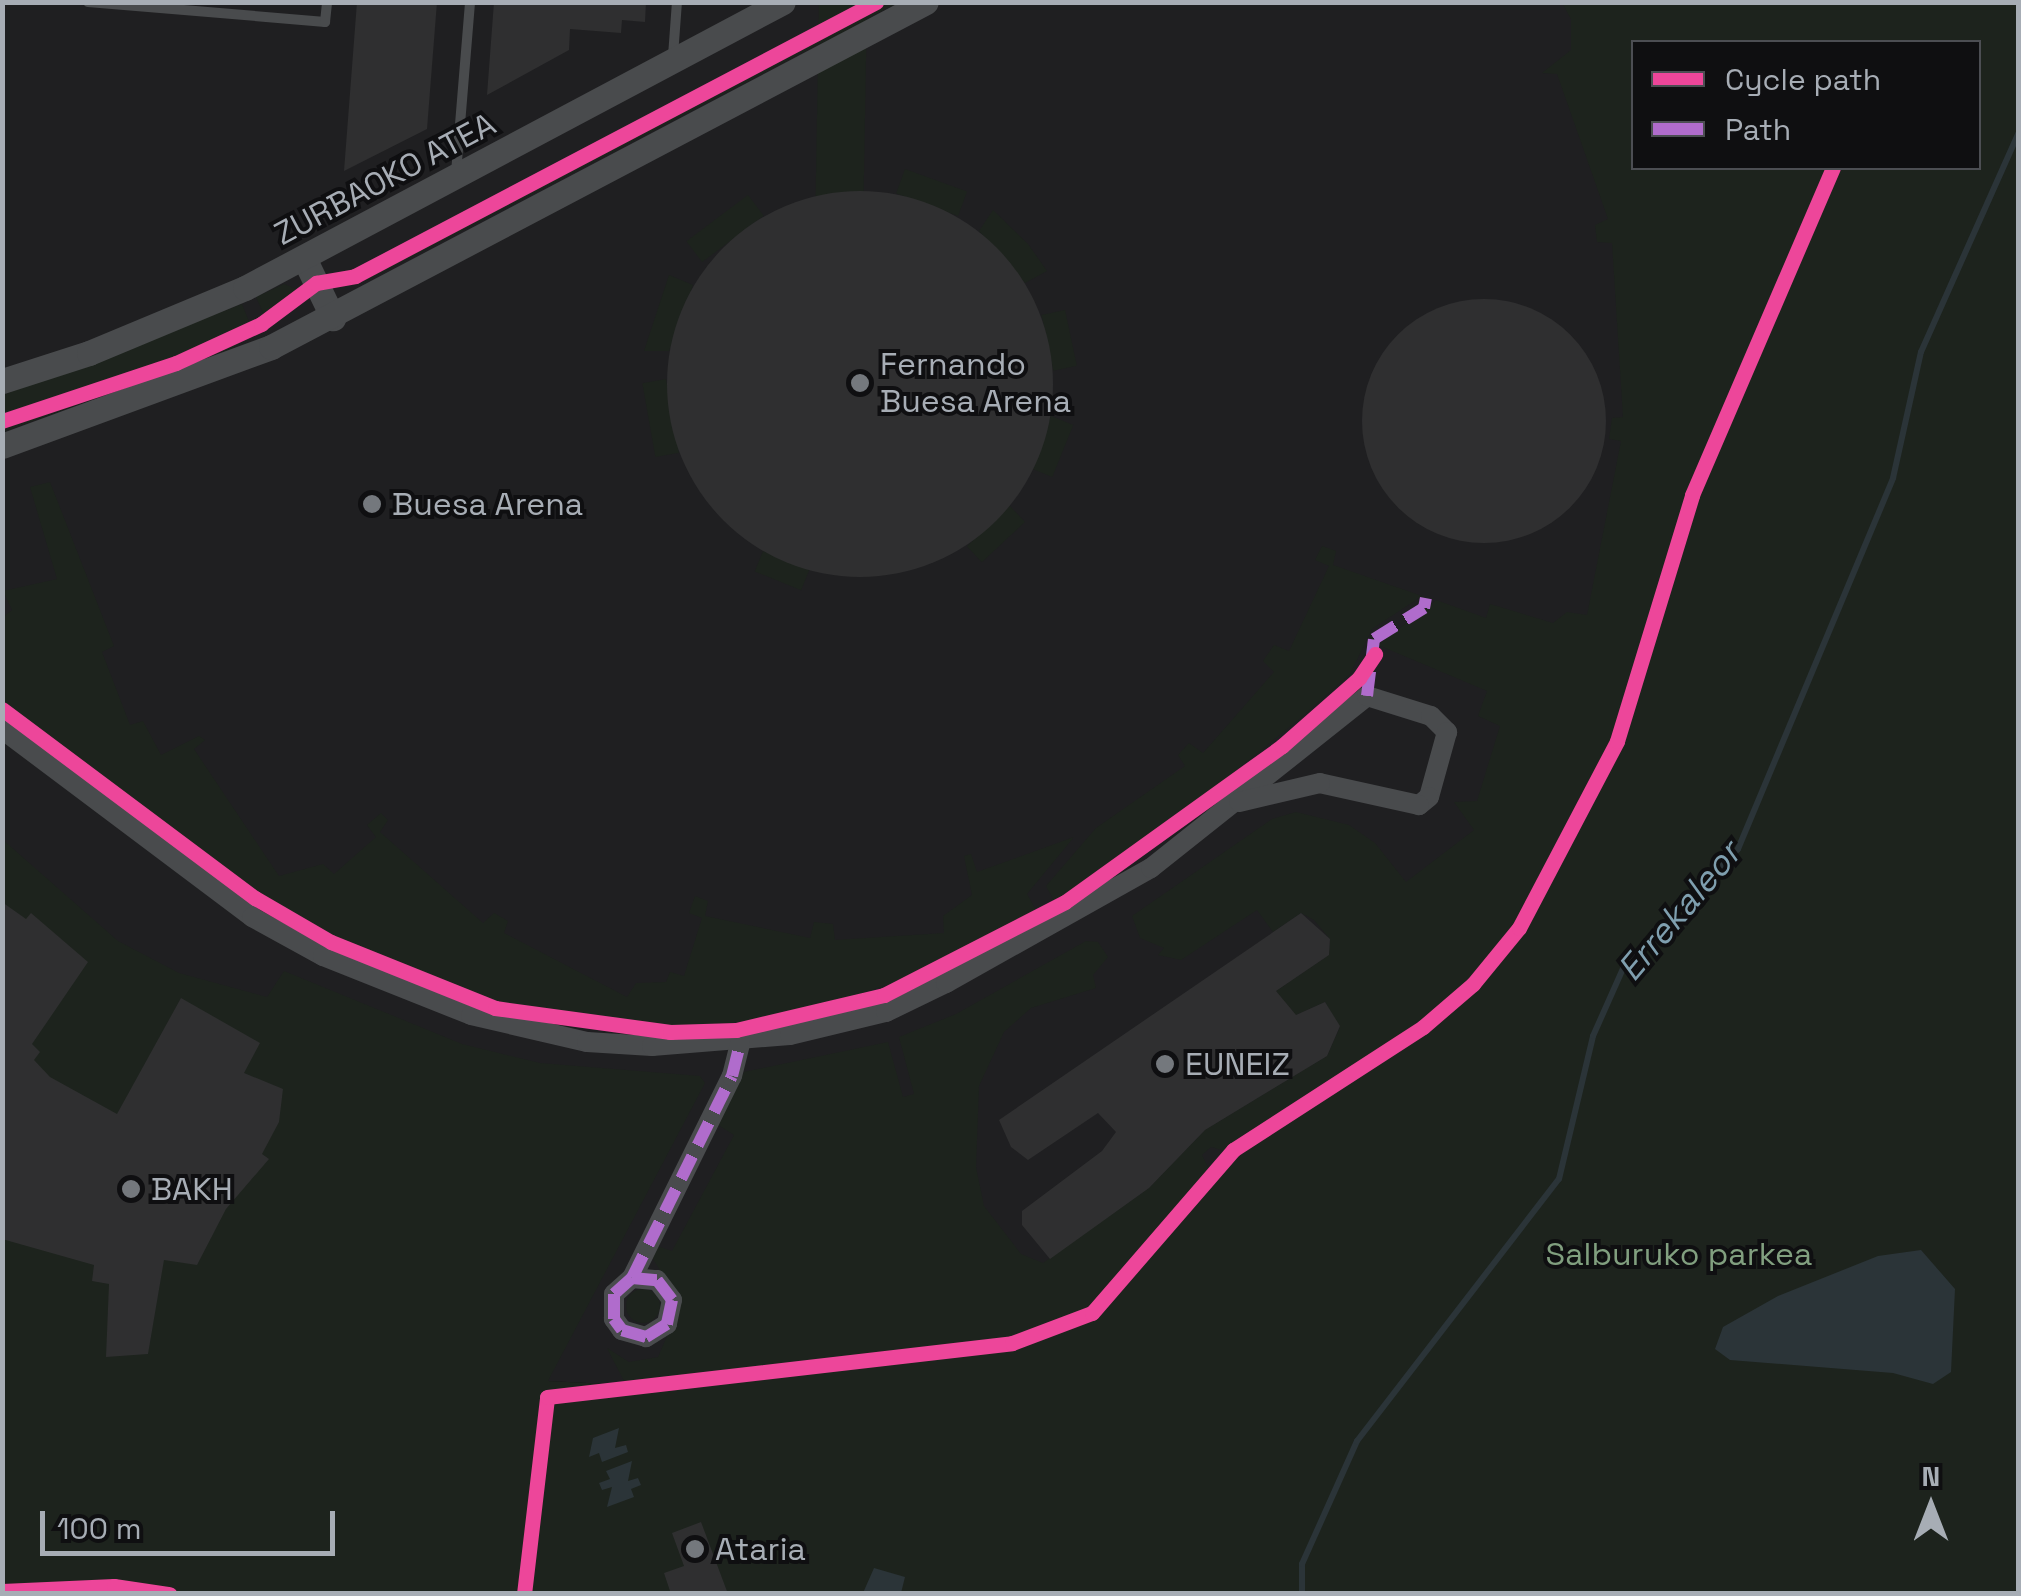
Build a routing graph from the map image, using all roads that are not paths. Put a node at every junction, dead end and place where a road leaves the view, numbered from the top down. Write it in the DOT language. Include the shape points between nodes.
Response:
graph roads {
  1 [pos="88,2"];
  2 [pos="327,2"];
  3 [pos="470,2"];
  4 [pos="677,2"];
  5 [pos="783,2"];
  6 [pos="926,2"];
  7 [pos="673,62"];
  8 [pos="455,179"];
  9 [pos="304,258"];
  10 [pos="333,318"];
  11 [pos="2,381"];
  12 [pos="2,446"];
  13 [pos="2,729"];
  14 [pos="1239,802"];
  15 [pos="740,1042"];
  16 [pos="632,1278"];
  1 -- 2 [label="lane" via="325,22"];
  3 -- 8 [label="lane"];
  4 -- 7 [label="lane"];
  5 -- 7 [label="street, ZURBAOKO ATEA"];
  6 -- 10 [label="street"];
  7 -- 8 [label="street, ZURBAOKO ATEA"];
  8 -- 9 [label="street, ZURBAOKO ATEA"];
  9 -- 10 [label="street"];
  9 -- 11 [label="street, ZURBAOKO ATEA" via="90,354"];
  10 -- 12 [label="street"];
  13 -- 15 [label="street" via="252,917 398,990 588,1042"];
  14 -- 14 [label="street" via="1320,784 1419,805 1429,796 1448,732 1430,716 1368,696"];
  14 -- 15 [label="street" via="1100,901 901,1005"];
  15 -- 16 [label="street" via="732,1076"];
}
